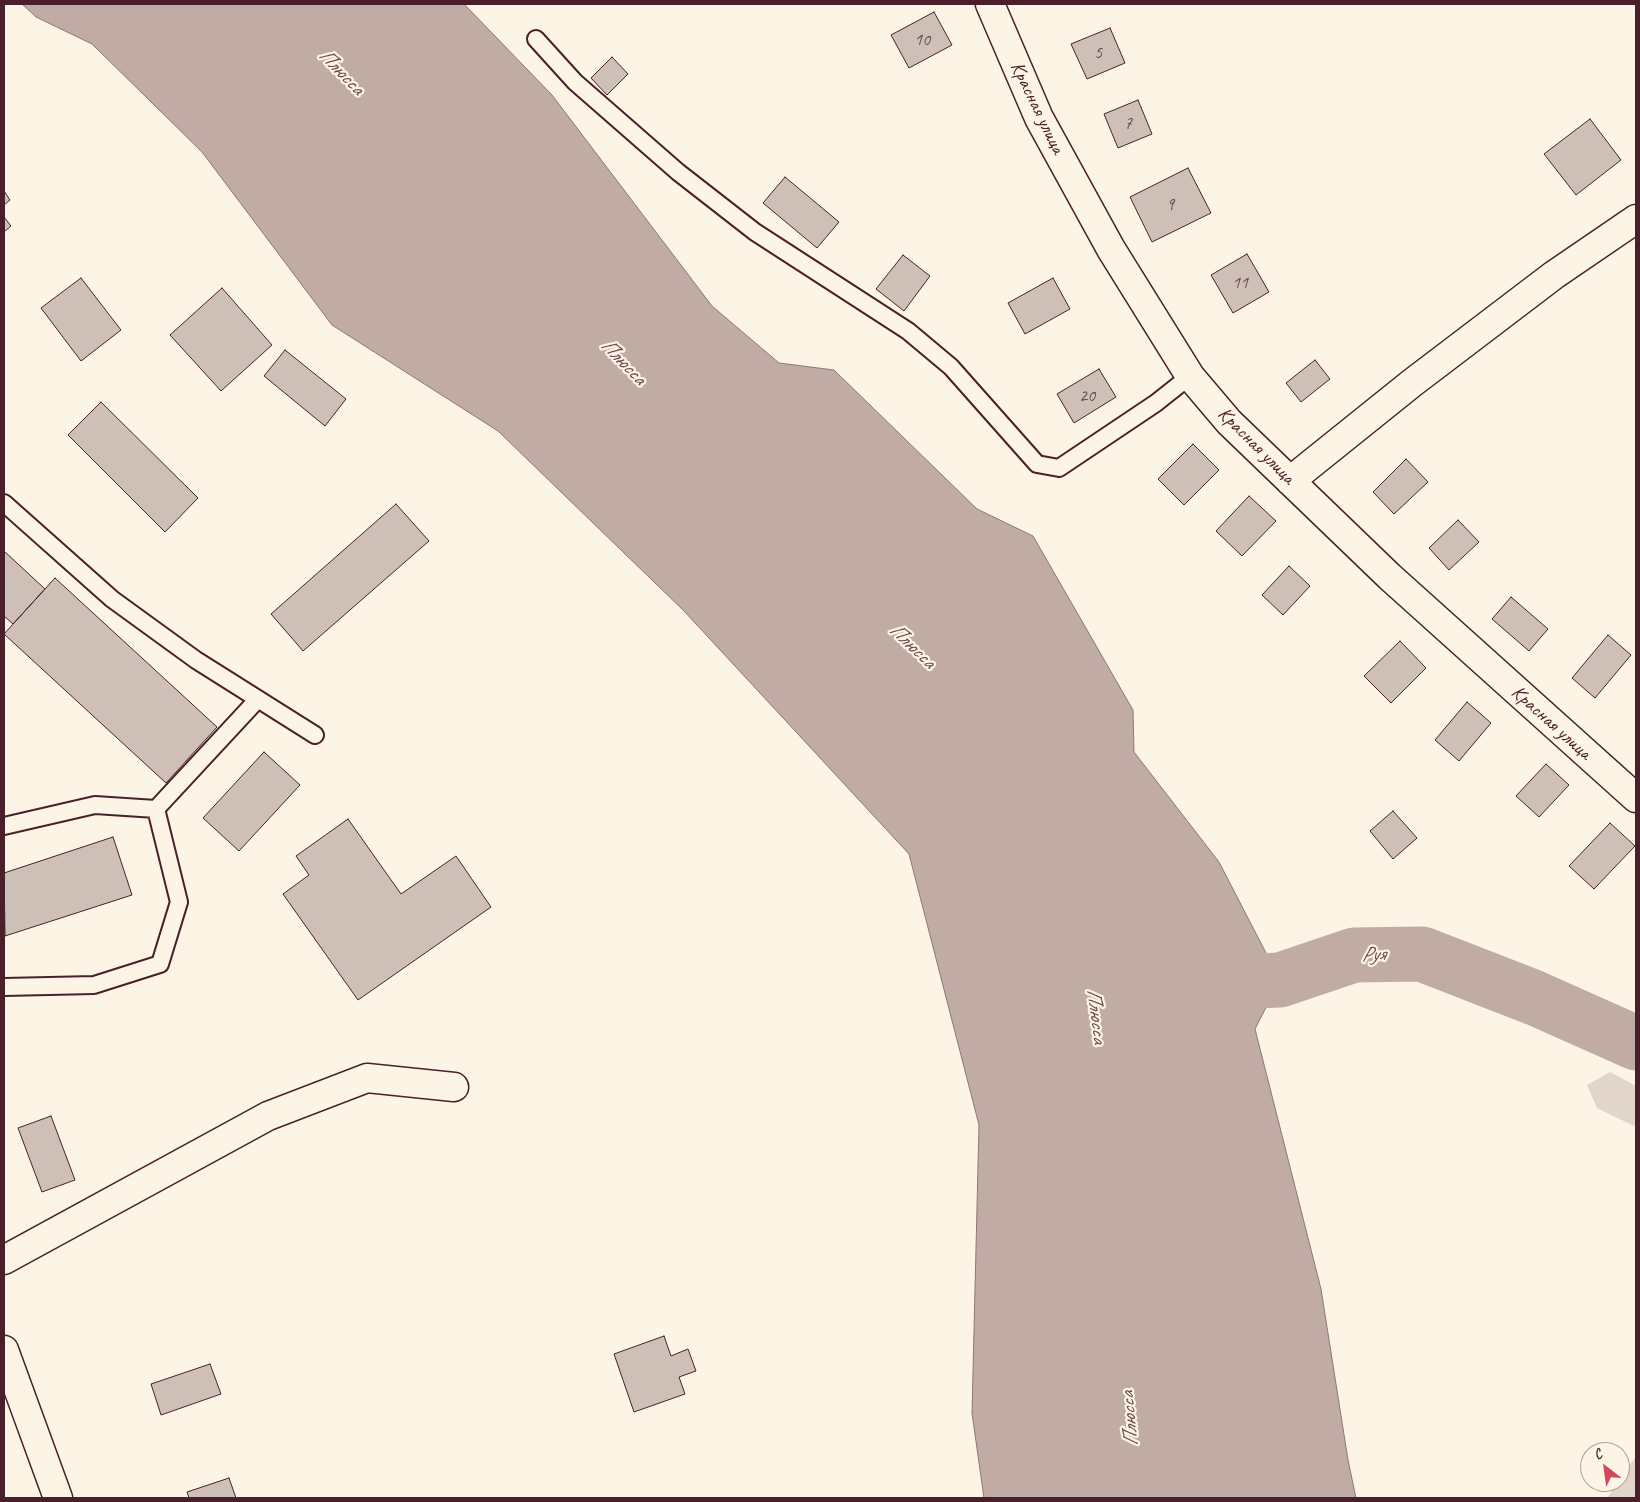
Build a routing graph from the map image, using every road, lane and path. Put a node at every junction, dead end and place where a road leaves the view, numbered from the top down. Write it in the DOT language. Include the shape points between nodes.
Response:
graph roads {
  1 [pos="990,4"];
  2 [pos="536,39"];
  3 [pos="1636,218"];
  4 [pos="1190,376"];
  5 [pos="1290,480"];
  6 [pos="4,503"];
  7 [pos="258,699"];
  8 [pos="315,735"];
  9 [pos="1636,798"];
  10 [pos="156,809"];
  11 [pos="4,826"];
  12 [pos="4,986"];
  13 [pos="454,1087"];
  14 [pos="4,1260"];
  15 [pos="4,1350"];
  16 [pos="58,1498"];
  1 -- 4 [label="street, Красная улица" via="1039,118 1111,249"];
  2 -- 4 [label="lane" via="575,82 678,172 755,232 908,331 951,367 1037,464 1059,468 1156,403"];
  3 -- 5 [label="street" via="1554,275"];
  4 -- 5 [label="street, Красная улица" via="1229,422"];
  5 -- 9 [label="street, Красная улица" via="1390,578"];
  6 -- 7 [label="lane" via="112,599 196,660"];
  7 -- 8 [label="lane"];
  7 -- 10 [label="lane"];
  10 -- 11 [label="lane" via="96,805"];
  10 -- 12 [label="lane" via="179,902 160,964 94,985"];
  13 -- 14 [label="street" via="367,1078 268,1116"];
  15 -- 16 [label="street"];
}
